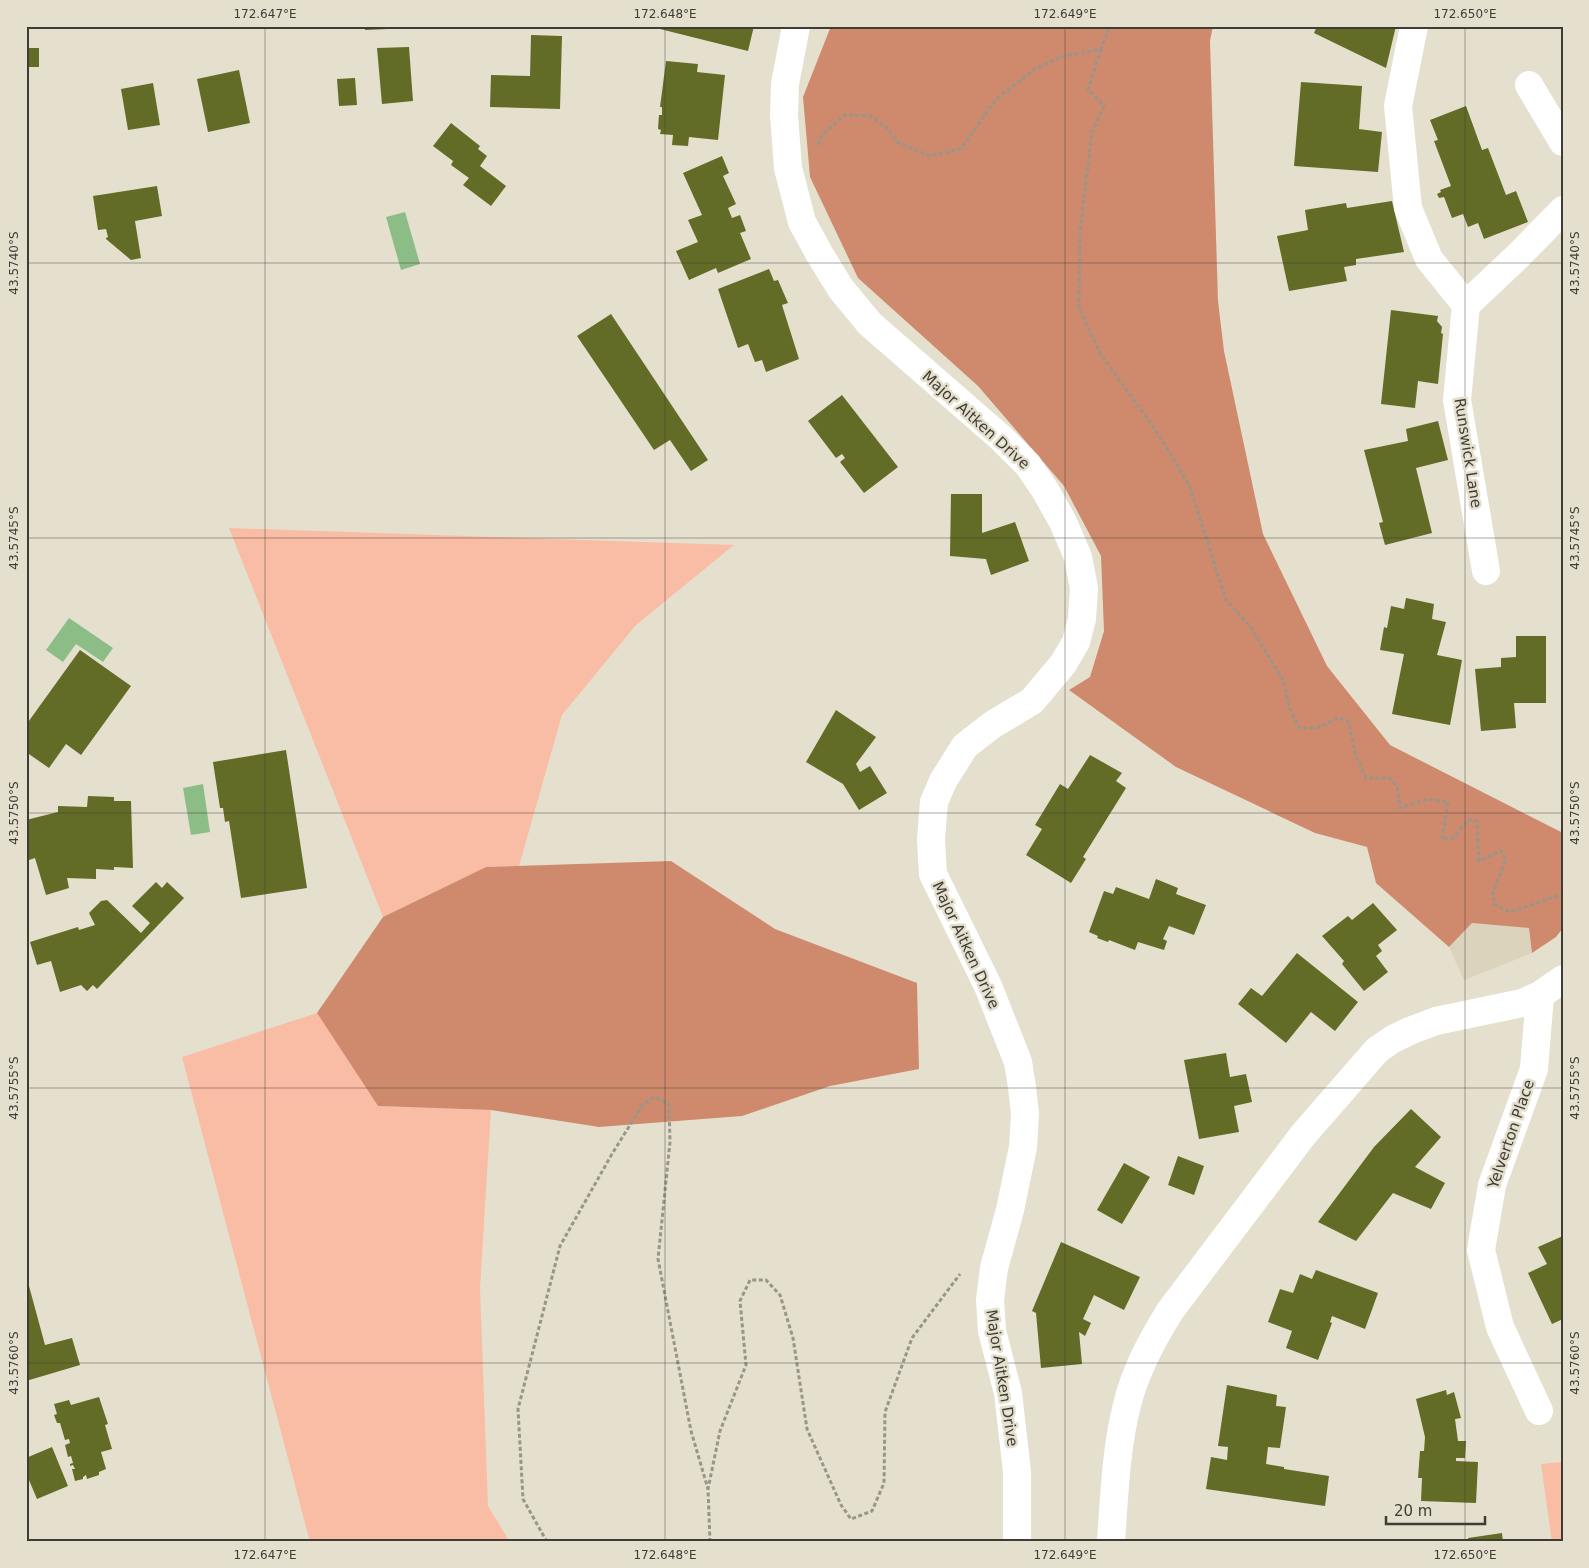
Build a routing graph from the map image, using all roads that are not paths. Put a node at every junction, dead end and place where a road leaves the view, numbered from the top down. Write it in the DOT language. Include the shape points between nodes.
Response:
graph roads {
  1 [pos="796,26"];
  2 [pos="1414,26"];
  3 [pos="1529,85"];
  4 [pos="1563,142"];
  5 [pos="1563,210"];
  6 [pos="1466,305"];
  7 [pos="1486,571"];
  8 [pos="1563,979"];
  9 [pos="1540,995"];
  10 [pos="1539,1411"];
  11 [pos="1017,1542"];
  12 [pos="1111,1542"];
  1 -- 11 [label="street, Major Aitken Drive" via="785,84 784,114 788,168 802,222 841,289 870,324 1028,465 1063,522 1078,557 1084,588 1082,619 1068,657 1032,701 965,746 934,802 931,839 933,874 988,986 1018,1062 1022,1087 1025,1114 1023,1147 994,1268 990,1300 992,1331 1008,1393 1017,1472"];
  2 -- 6 [label="street" via="1398,106 1408,208 1429,259"];
  3 -- 4 [label="street"];
  5 -- 6 [label="street"];
  6 -- 7 [label="street, Runswick Lane" via="1457,400"];
  8 -- 9 [label="street"];
  9 -- 10 [label="street, Yelverton Place" via="1534,1069 1492,1185 1481,1250 1500,1327"];
  9 -- 12 [label="street" via="1522,1003 1436,1021 1393,1039 1377,1050 1303,1135 1170,1311 1141,1365 1126,1406"];
}
